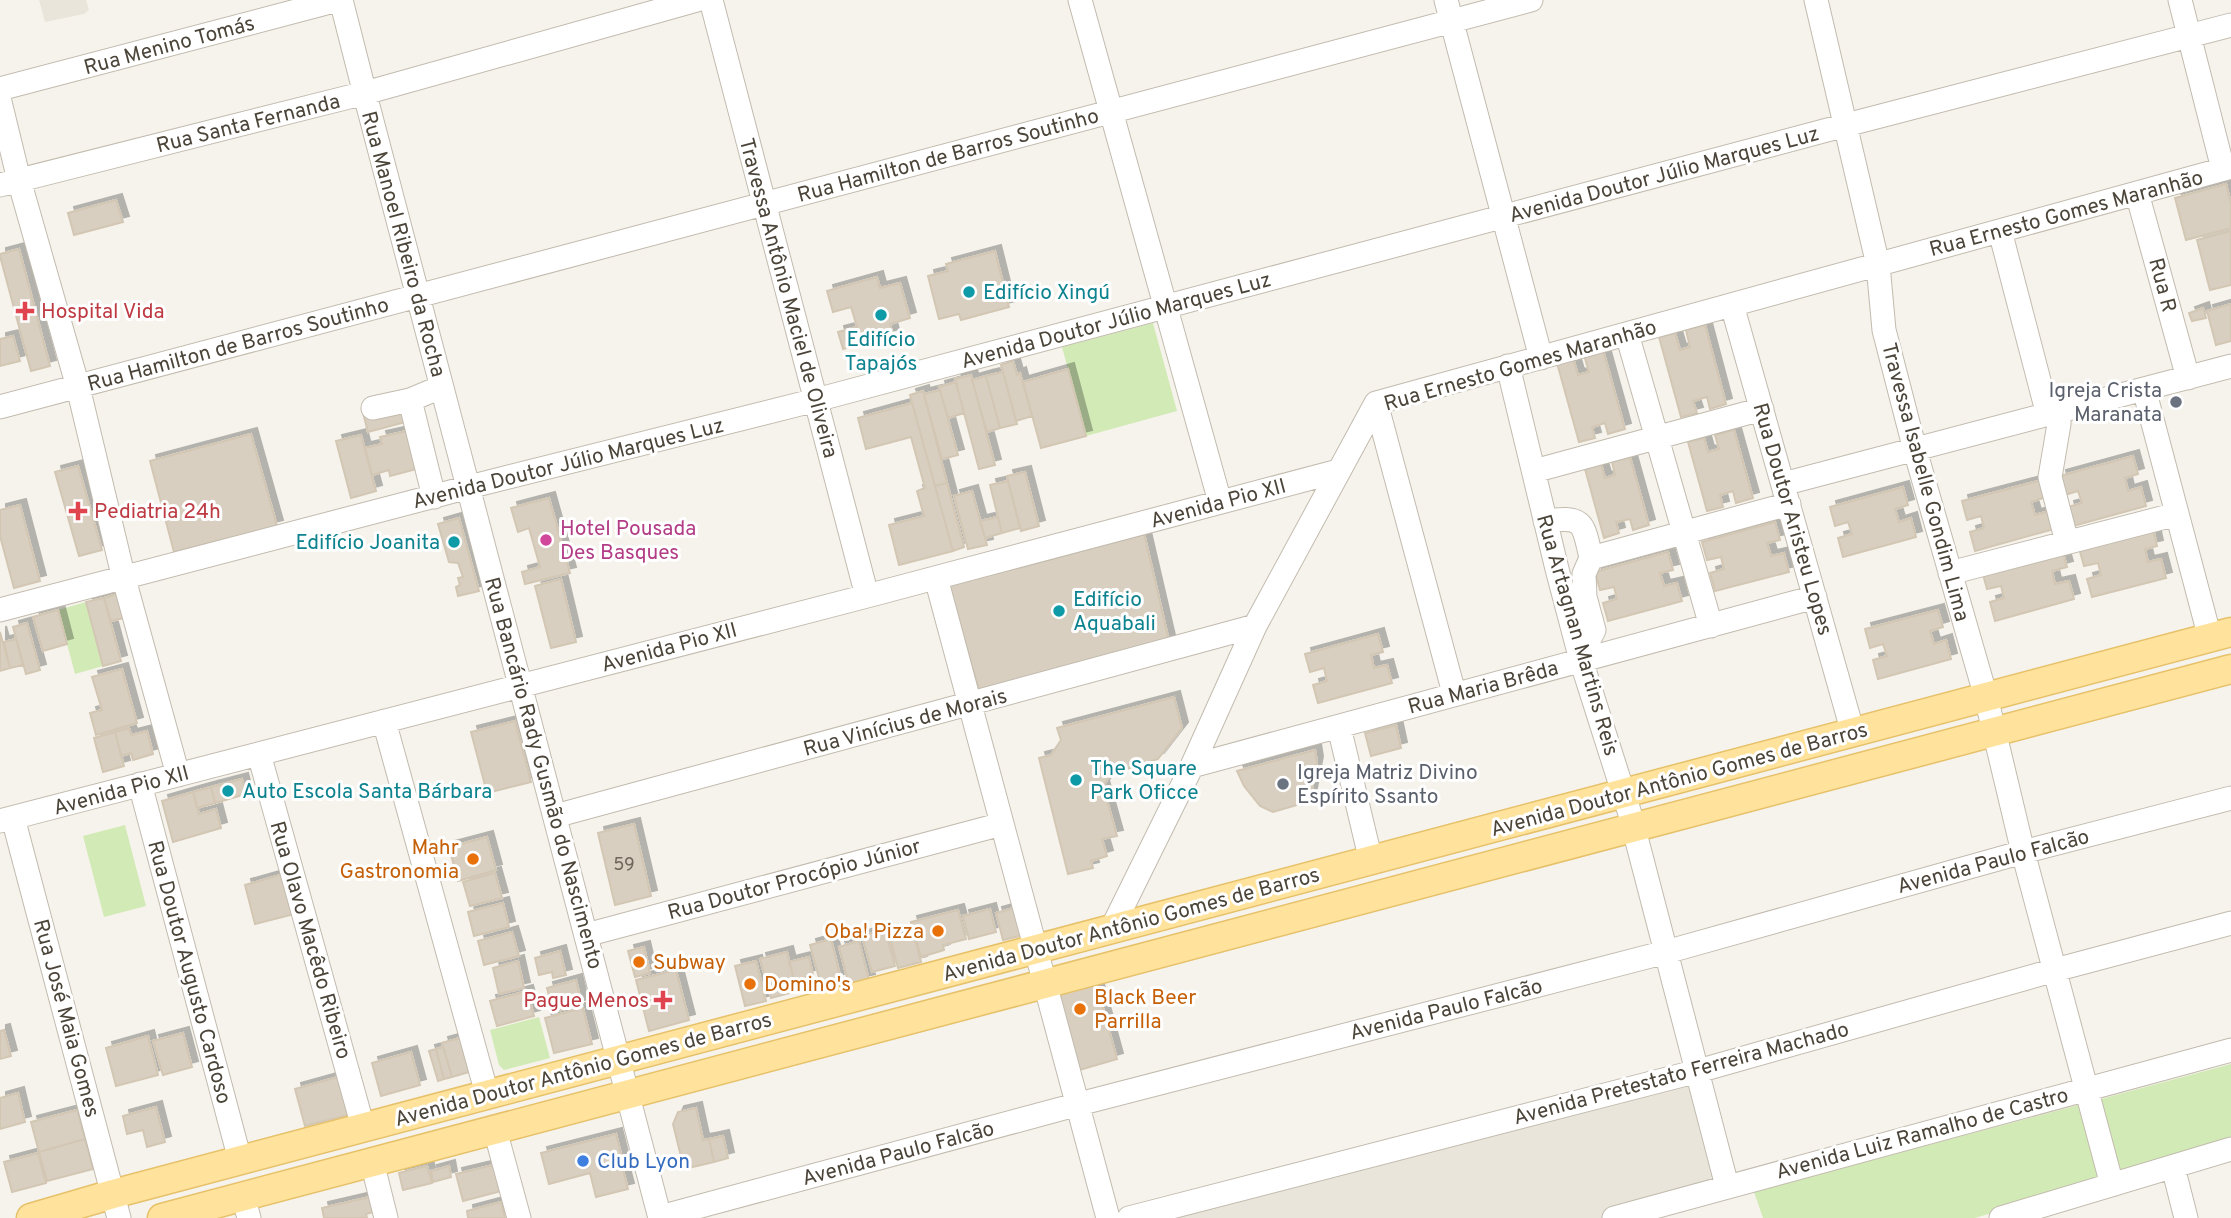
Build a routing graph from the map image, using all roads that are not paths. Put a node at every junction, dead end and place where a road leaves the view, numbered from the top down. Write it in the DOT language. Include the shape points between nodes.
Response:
graph roads {
  1 [pos="340,0"];
  2 [pos="697,0"];
  3 [pos="711,0"];
  4 [pos="1080,0"];
  5 [pos="1531,0"];
  6 [pos="1816,0"];
  7 [pos="2180,0"];
  8 [pos="1448,11"];
  9 [pos="2231,25"];
  10 [pos="2189,36"];
  11 [pos="0,89"];
  12 [pos="365,93"];
  13 [pos="0,103"];
  14 [pos="1111,112"];
  15 [pos="1846,125"];
  16 [pos="2227,168"];
  17 [pos="9,183"];
  18 [pos="2137,193"];
  19 [pos="764,204"];
  20 [pos="1503,216"];
  21 [pos="2000,231"];
  22 [pos="1878,265"];
  23 [pos="416,297"];
  24 [pos="1732,305"];
  25 [pos="1165,306"];
  26 [pos="1627,334"];
  27 [pos="1541,358"];
  28 [pos="1508,366"];
  29 [pos="2231,366"];
  30 [pos="2188,378"];
  31 [pos="78,387"];
  32 [pos="441,387"];
  33 [pos="2144,389"];
  34 [pos="410,400"];
  35 [pos="816,400"];
  36 [pos="1376,403"];
  37 [pos="0,407"];
  38 [pos="373,408"];
  39 [pos="1762,409"];
  40 [pos="2053,413"];
  41 [pos="1657,438"];
  42 [pos="457,443"];
  43 [pos="423,447"];
  44 [pos="1915,450"];
  45 [pos="1338,471"];
  46 [pos="1534,471"];
  47 [pos="469,488"];
  48 [pos="1786,494"];
  49 [pos="434,497"];
  50 [pos="1220,502"];
  51 [pos="2177,514"];
  52 [pos="1545,521"];
  53 [pos="1685,534"];
  54 [pos="2067,542"];
  55 [pos="1591,558"];
  56 [pos="1950,573"];
  57 [pos="936,578"];
  58 [pos="124,579"];
  59 [pos="867,596"];
  60 [pos="1815,597"];
  61 [pos="0,610"];
  62 [pos="1255,626"];
  63 [pos="1711,626"];
  64 [pos="2220,635"];
  65 [pos="1580,654"];
  66 [pos="2231,668"];
  67 [pos="521,686"];
  68 [pos="1454,694"];
  69 [pos="1986,697"];
  70 [pos="970,705"];
  71 [pos="384,721"];
  72 [pos="1339,727"];
  73 [pos="1993,732"];
  74 [pos="1853,733"];
  75 [pos="259,754"];
  76 [pos="1192,766"];
  77 [pos="178,775"];
  78 [pos="140,785"];
  79 [pos="1625,793"];
  80 [pos="2231,798"];
  81 [pos="555,816"];
  82 [pos="6,819"];
  83 [pos="1002,824"];
  84 [pos="1634,827"];
  85 [pos="2023,852"];
  86 [pos="1371,861"];
  87 [pos="2231,923"];
  88 [pos="1111,930"];
  89 [pos="586,935"];
  90 [pos="1036,950"];
  91 [pos="1666,952"];
  92 [pos="2055,970"];
  93 [pos="1046,983"];
  94 [pos="2231,1050"];
  95 [pos="619,1059"];
  96 [pos="1698,1071"];
  97 [pos="2085,1089"];
  98 [pos="486,1094"];
  99 [pos="628,1094"];
  100 [pos="1079,1104"];
  101 [pos="363,1127"];
  102 [pos="495,1129"];
  103 [pos="2231,1149"];
  104 [pos="240,1160"];
  105 [pos="373,1162"];
  106 [pos="2174,1167"];
  107 [pos="2112,1185"];
  108 [pos="1727,1186"];
  109 [pos="116,1206"];
  110 [pos="246,1207"];
  111 [pos="31,1218"];
  112 [pos="162,1218"];
  113 [pos="386,1218"];
  114 [pos="519,1218"];
  115 [pos="660,1218"];
  116 [pos="1108,1218"];
  117 [pos="1129,1218"];
  118 [pos="1614,1218"];
  119 [pos="2001,1218"];
  120 [pos="2186,1218"];
  1 -- 11 [label="street, Rua Menino Tomás"];
  1 -- 12 [label="street, Rua Manoel Ribeiro da Rocha"];
  2 -- 12 [label="street, Rua Santa Fernanda"];
  3 -- 19 [label="street, Travessa Antônio Maciel de Oliveira"];
  4 -- 14 [label="street"];
  5 -- 8 [label="street, Rua Hamilton de Barros Soutinho"];
  6 -- 15 [label="street, Travessa Isabelle Gondim Lima"];
  7 -- 10 [label="street"];
  8 -- 14 [label="street, Rua Hamilton de Barros Soutinho"];
  8 -- 20 [label="street"];
  9 -- 10 [label="street, Avenida Doutor Júlio Marques Luz"];
  10 -- 15 [label="street, Avenida Doutor Júlio Marques Luz"];
  10 -- 16 [label="street"];
  12 -- 17 [label="street, Rua Santa Fernanda"];
  12 -- 23 [label="street, Rua Manoel Ribeiro da Rocha"];
  13 -- 17 [label="street"];
  14 -- 19 [label="street, Rua Hamilton de Barros Soutinho"];
  14 -- 25 [label="street"];
  15 -- 20 [label="street, Avenida Doutor Júlio Marques Luz"];
  15 -- 22 [label="street, Travessa Isabelle Gondim Lima"];
  16 -- 18 [label="street, Rua Ernesto Gomes Maranhão"];
  17 -- 31 [label="street"];
  18 -- 21 [label="street, Rua Ernesto Gomes Maranhão"];
  18 -- 30 [label="street, Rua R"];
  19 -- 23 [label="street, Rua Hamilton de Barros Soutinho"];
  19 -- 35 [label="street, Travessa Antônio Maciel de Oliveira"];
  20 -- 25 [label="street, Avenida Doutor Júlio Marques Luz"];
  20 -- 27 [label="street"];
  21 -- 22 [label="street, Rua Ernesto Gomes Maranhão"];
  21 -- 40 [label="street"];
  22 -- 24 [label="street, Rua Ernesto Gomes Maranhão"];
  22 -- 44 [label="street, Travessa Isabelle Gondim Lima" via="1884,330"];
  23 -- 31 [label="street, Rua Hamilton de Barros Soutinho"];
  23 -- 32 [label="street, Rua Manoel Ribeiro da Rocha"];
  24 -- 26 [label="street, Rua Ernesto Gomes Maranhão"];
  24 -- 39 [label="street, Rua Doutor Aristeu Lopes"];
  25 -- 35 [label="street, Avenida Doutor Júlio Marques Luz"];
  25 -- 50 [label="street"];
  26 -- 27 [label="street, Rua Ernesto Gomes Maranhão"];
  26 -- 41 [label="street"];
  27 -- 28 [label="street, Rua Ernesto Gomes Maranhão"];
  28 -- 36 [label="street, Rua Ernesto Gomes Maranhão"];
  28 -- 46 [label="street, Rua Artagnan Martins Reis"];
  29 -- 30 [label="street"];
  30 -- 33 [label="street"];
  31 -- 37 [label="street, Rua Hamilton de Barros Soutinho"];
  31 -- 58 [label="street"];
  32 -- 34 [label="street"];
  32 -- 42 [label="street, Rua Manoel Ribeiro da Rocha"];
  33 -- 40 [label="street"];
  33 -- 51 [label="street"];
  34 -- 38 [label="street"];
  34 -- 43 [label="street"];
  35 -- 47 [label="street, Avenida Doutor Júlio Marques Luz"];
  35 -- 59 [label="street, Travessa Antônio Maciel de Oliveira"];
  36 -- 45 [label="street, Rua Ernesto Gomes Maranhão"];
  36 -- 68 [label="street"];
  39 -- 41 [label="street"];
  39 -- 48 [label="street, Rua Doutor Aristeu Lopes"];
  40 -- 44 [label="street"];
  40 -- 54 [label="street" via="2059,424 2050,477"];
  41 -- 46 [label="street"];
  41 -- 53 [label="street"];
  42 -- 43 [label="street"];
  42 -- 47 [label="street, Rua Manoel Ribeiro da Rocha"];
  43 -- 49 [label="street"];
  44 -- 48 [label="street"];
  44 -- 56 [label="street, Travessa Isabelle Gondim Lima"];
  45 -- 50 [label="street, Avenida Pio XII"];
  45 -- 62 [label="street, Rua Ernesto Gomes Maranhão"];
  46 -- 52 [label="street, Rua Artagnan Martins Reis"];
  47 -- 49 [label="street, Avenida Doutor Júlio Marques Luz"];
  47 -- 67 [label="street, Rua Bancário Rady Gusmão do Nascimento"];
  48 -- 53 [label="street"];
  48 -- 60 [label="street, Rua Doutor Aristeu Lopes"];
  49 -- 58 [label="street, Avenida Doutor Júlio Marques Luz"];
  50 -- 57 [label="street, Avenida Pio XII"];
  51 -- 54 [label="street"];
  51 -- 64 [label="street"];
  52 -- 55 [label="street" via="1569,518 1579,523 1586,532"];
  52 -- 65 [label="street, Rua Artagnan Martins Reis"];
  53 -- 55 [label="street"];
  53 -- 63 [label="street"];
  54 -- 56 [label="street"];
  55 -- 65 [label="street" via="1584,574 1594,630"];
  56 -- 69 [label="street, Travessa Isabelle Gondim Lima"];
  57 -- 59 [label="street, Avenida Pio XII"];
  57 -- 70 [label="street"];
  58 -- 61 [label="street, Avenida Doutor Júlio Marques Luz"];
  58 -- 77 [label="street"];
  59 -- 67 [label="street, Avenida Pio XII"];
  60 -- 63 [label="street, Rua Maria Brêda"];
  60 -- 74 [label="street, Rua Doutor Aristeu Lopes"];
  62 -- 70 [label="street, Rua Vinícius de Morais"];
  62 -- 76 [label="street, Rua Ernesto Gomes Maranhão"];
  63 -- 65 [label="street, Rua Maria Brêda"];
  64 -- 69 [label="main road, Avenida Doutor Antônio Gomes de Barros"];
  65 -- 68 [label="street, Rua Maria Brêda"];
  65 -- 79 [label="street, Rua Artagnan Martins Reis"];
  66 -- 73 [label="main road, Avenida Doutor Antônio Gomes de Barros"];
  67 -- 71 [label="street, Avenida Pio XII"];
  67 -- 81 [label="street, Rua Bancário Rady Gusmão do Nascimento"];
  68 -- 72 [label="street, Rua Maria Brêda"];
  69 -- 73 [label="street, Travessa Isabelle Gondim Lima"];
  69 -- 74 [label="main road, Avenida Doutor Antônio Gomes de Barros"];
  70 -- 81 [label="street, Rua Vinícius de Morais"];
  70 -- 83 [label="street"];
  71 -- 75 [label="street, Avenida Pio XII"];
  71 -- 98 [label="street"];
  72 -- 76 [label="street, Rua Maria Brêda"];
  72 -- 86 [label="street"];
  73 -- 84 [label="main road, Avenida Doutor Antônio Gomes de Barros"];
  73 -- 85 [label="street, Travessa Isabelle Gondim Lima"];
  74 -- 79 [label="main road, Avenida Doutor Antônio Gomes de Barros"];
  75 -- 77 [label="street, Avenida Pio XII"];
  75 -- 101 [label="street, Rua Olavo Macêdo Ribeiro"];
  76 -- 88 [label="street, Rua Ernesto Gomes Maranhão"];
  77 -- 78 [label="street, Avenida Pio XII"];
  78 -- 82 [label="street, Avenida Pio XII"];
  78 -- 104 [label="street, Rua Doutor Augusto Cardoso"];
  79 -- 84 [label="street, Rua Artagnan Martins Reis"];
  79 -- 86 [label="main road, Avenida Doutor Antônio Gomes de Barros"];
  80 -- 85 [label="street, Avenida Paulo Falcão"];
  81 -- 89 [label="street, Rua Bancário Rady Gusmão do Nascimento"];
  82 -- 109 [label="street, Rua José Maia Gomes"];
  83 -- 89 [label="street, Rua Doutor Procópio Júnior"];
  83 -- 90 [label="street"];
  84 -- 91 [label="street, Rua Artagnan Martins Reis"];
  84 -- 93 [label="main road, Avenida Doutor Antônio Gomes de Barros"];
  85 -- 91 [label="street, Avenida Paulo Falcão"];
  85 -- 92 [label="street, Travessa Isabelle Gondim Lima"];
  86 -- 88 [label="main road, Avenida Doutor Antônio Gomes de Barros"];
  87 -- 92 [label="street, Avenida Pretestato Ferreira Machado"];
  88 -- 90 [label="main road, Avenida Doutor Antônio Gomes de Barros"];
  89 -- 95 [label="street, Rua Bancário Rady Gusmão do Nascimento"];
  90 -- 93 [label="street"];
  90 -- 95 [label="main road, Avenida Doutor Antônio Gomes de Barros"];
  91 -- 96 [label="street, Rua Artagnan Martins Reis"];
  91 -- 100 [label="street, Avenida Paulo Falcão"];
  92 -- 96 [label="street, Avenida Pretestato Ferreira Machado"];
  92 -- 97 [label="street, Travessa Isabelle Gondim Lima"];
  93 -- 99 [label="main road, Avenida Doutor Antônio Gomes de Barros"];
  93 -- 100 [label="street"];
  94 -- 97 [label="street, Avenida Luiz Ramalho de Castro"];
  95 -- 98 [label="main road, Avenida Doutor Antônio Gomes de Barros"];
  95 -- 99 [label="street, Rua Bancário Rady Gusmão do Nascimento"];
  96 -- 108 [label="street, Rua Artagnan Martins Reis"];
  96 -- 117 [label="street, Avenida Pretestato Ferreira Machado"];
  97 -- 107 [label="street, Travessa Isabelle Gondim Lima"];
  97 -- 108 [label="street, Avenida Luiz Ramalho de Castro"];
  98 -- 101 [label="main road, Avenida Doutor Antônio Gomes de Barros"];
  99 -- 102 [label="main road, Avenida Doutor Antônio Gomes de Barros"];
  99 -- 115 [label="street, Rua Bancário Rady Gusmão do Nascimento"];
  100 -- 115 [label="street, Avenida Paulo Falcão"];
  100 -- 116 [label="street"];
  101 -- 104 [label="main road, Avenida Doutor Antônio Gomes de Barros"];
  101 -- 105 [label="main road" via="362,1146"];
  102 -- 105 [label="main road, Avenida Doutor Antônio Gomes de Barros"];
  102 -- 114 [label="street"];
  103 -- 106 [label="street"];
  104 -- 109 [label="main road, Avenida Doutor Antônio Gomes de Barros"];
  105 -- 110 [label="main road, Avenida Doutor Antônio Gomes de Barros"];
  105 -- 113 [label="street"];
  106 -- 107 [label="street"];
  106 -- 120 [label="street"];
  107 -- 119 [label="street"];
  108 -- 118 [label="street, Avenida Luiz Ramalho de Castro"];
  109 -- 111 [label="main road, Avenida Doutor Antônio Gomes de Barros"];
  110 -- 112 [label="main road, Avenida Doutor Antônio Gomes de Barros"];
}
